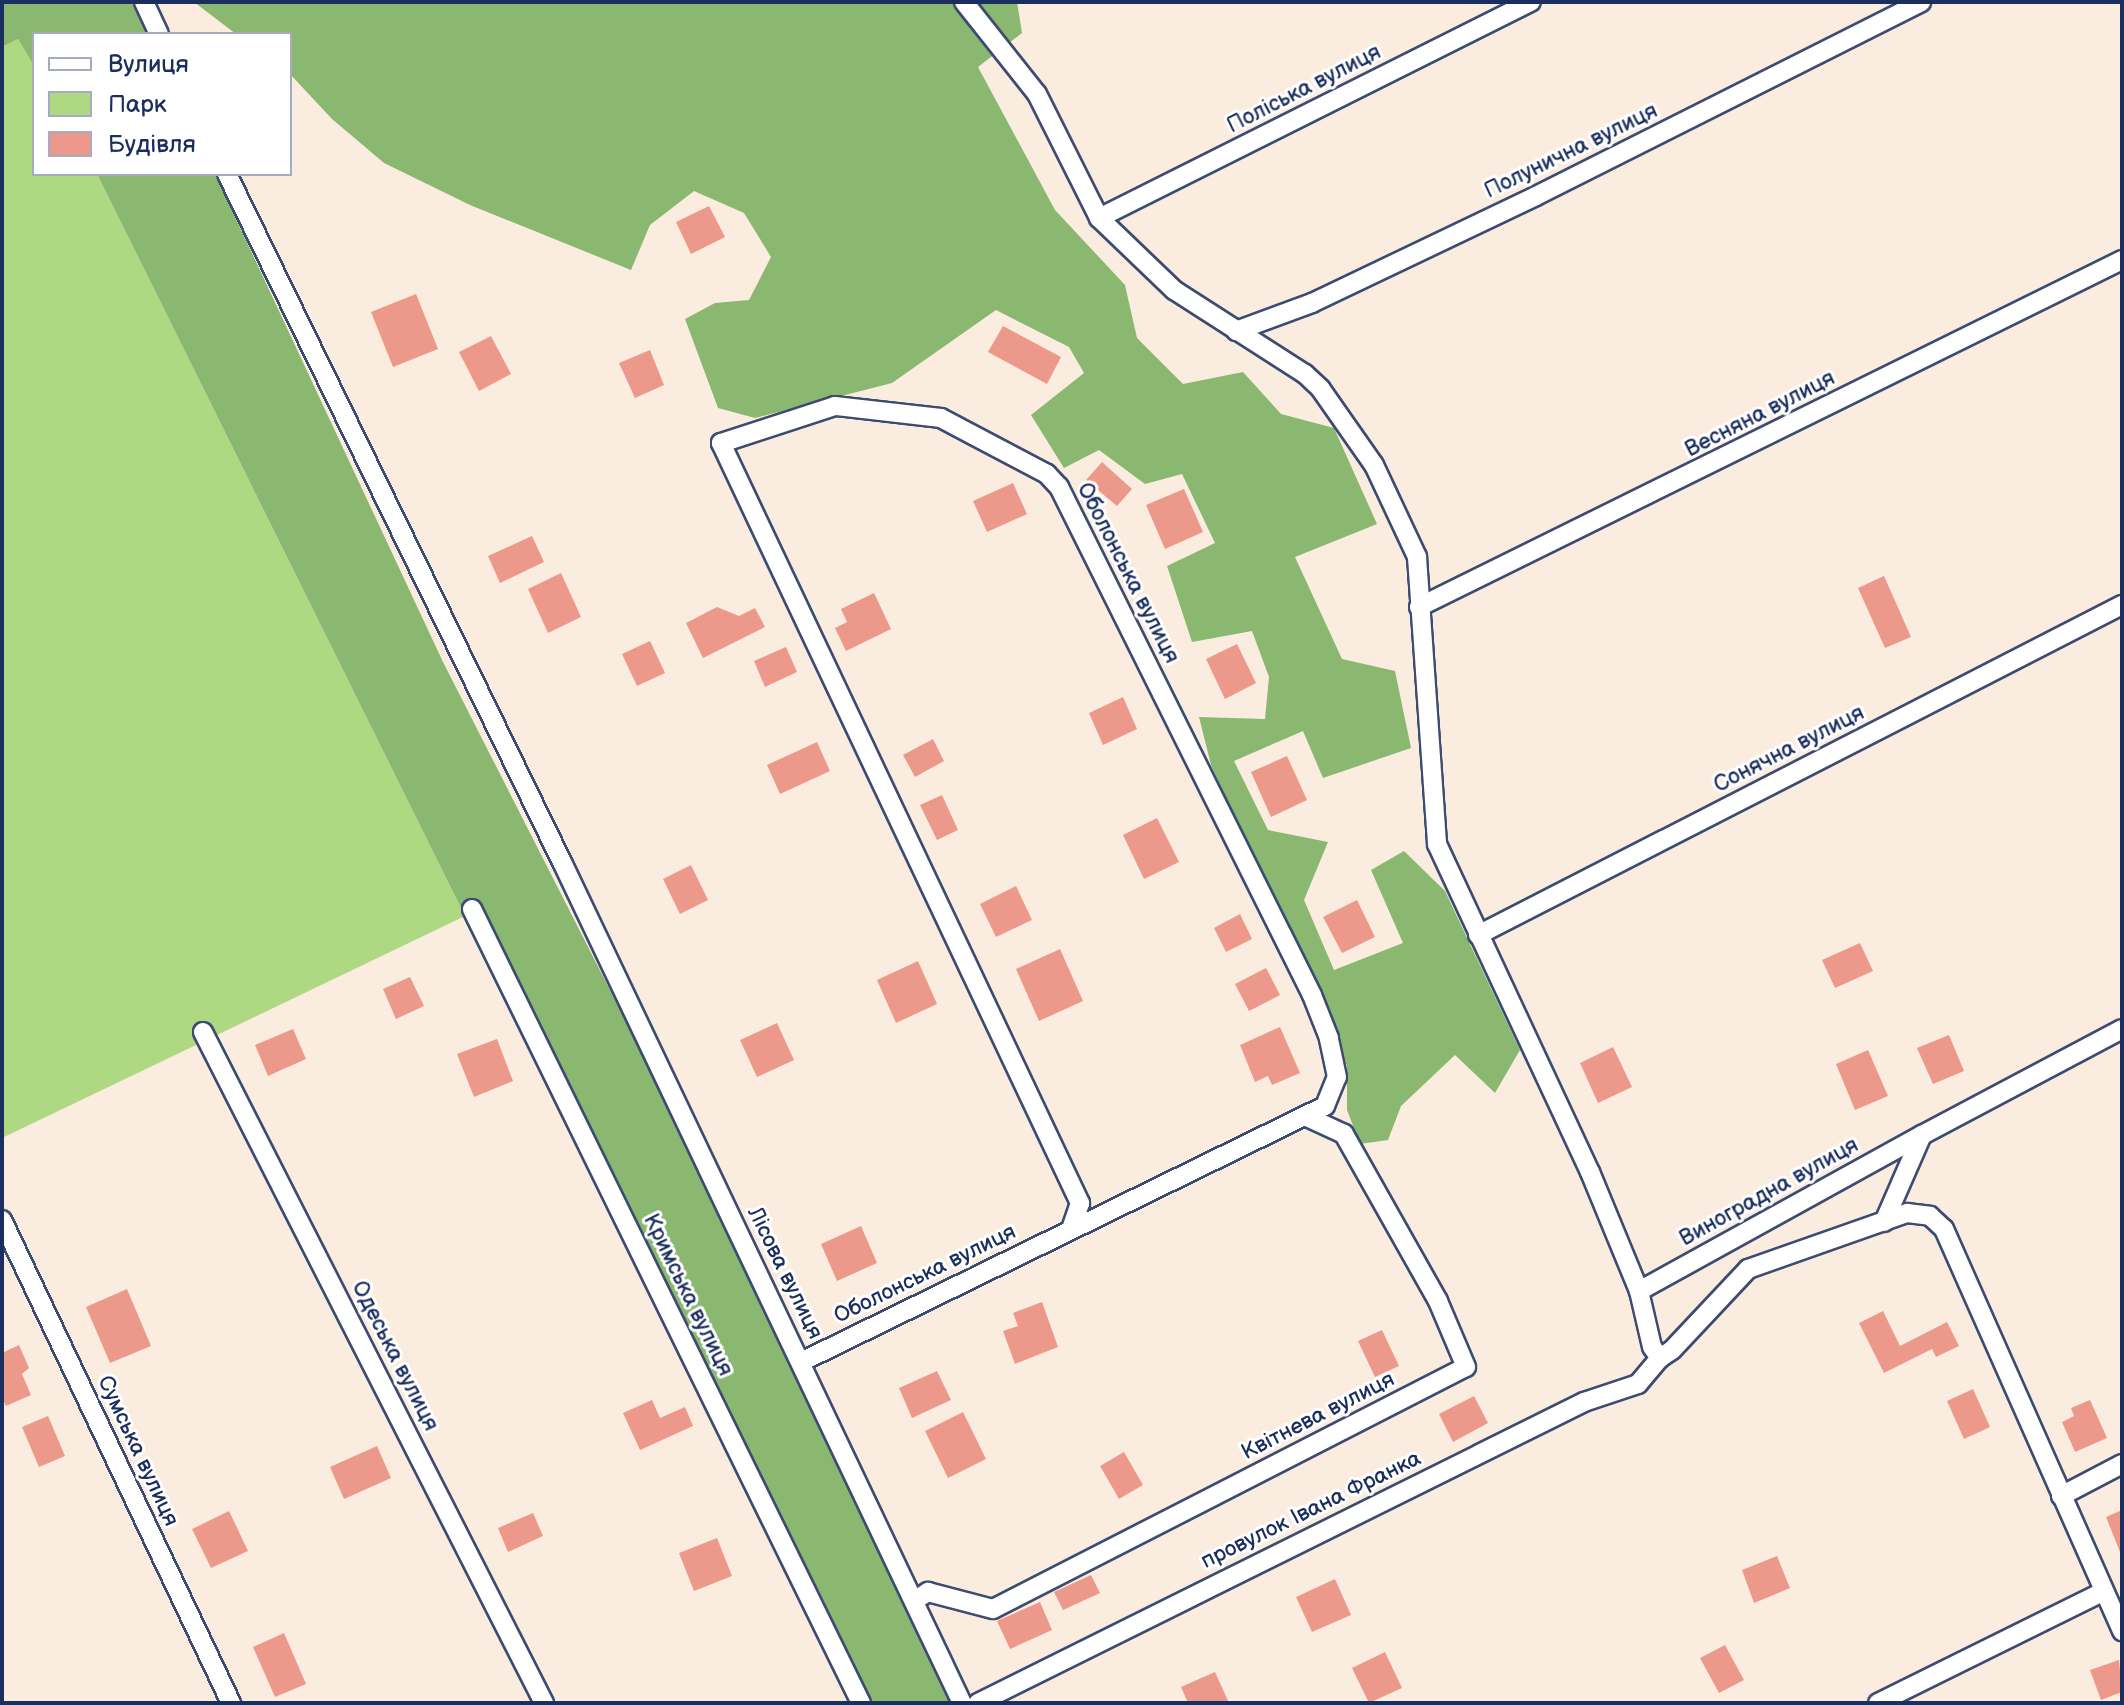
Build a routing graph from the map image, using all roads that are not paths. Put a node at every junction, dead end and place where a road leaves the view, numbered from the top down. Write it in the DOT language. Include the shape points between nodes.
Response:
graph roads {
  1 [pos="144,2"];
  2 [pos="964,2"];
  3 [pos="1531,2"];
  4 [pos="1921,2"];
  5 [pos="158,32"];
  6 [pos="228,176"];
  7 [pos="1099,218"];
  8 [pos="2122,260"];
  9 [pos="1236,331"];
  10 [pos="2122,605"];
  11 [pos="1419,607"];
  12 [pos="472,909"];
  13 [pos="1478,935"];
  14 [pos="2122,1029"];
  15 [pos="203,1032"];
  16 [pos="1305,1116"];
  17 [pos="1922,1135"];
  18 [pos="2,1220"];
  19 [pos="1884,1222"];
  20 [pos="1071,1229"];
  21 [pos="1639,1291"];
  22 [pos="1660,1358"];
  23 [pos="801,1362"];
  24 [pos="2122,1464"];
  25 [pos="2061,1496"];
  26 [pos="2103,1592"];
  27 [pos="914,1601"];
  28 [pos="2122,1631"];
  29 [pos="231,1703"];
  30 [pos="544,1703"];
  31 [pos="861,1703"];
  32 [pos="962,1703"];
  33 [pos="978,1703"];
  34 [pos="1878,1703"];
  1 -- 5 [label="street"];
  2 -- 7 [label="street" via="1037,94"];
  3 -- 7 [label="street, Поліська вулиця"];
  4 -- 9 [label="street, Полунична вулиця" via="1536,196 1312,303"];
  6 -- 23 [label="street, Лісова вулиця"];
  7 -- 9 [label="street" via="1174,290"];
  8 -- 11 [label="street, Весняна вулиця"];
  9 -- 11 [label="street" via="1320,388 1374,465 1417,557"];
  10 -- 13 [label="street, Сонячна вулиця"];
  11 -- 13 [label="street" via="1437,844"];
  12 -- 31 [label="street, Кримська вулиця"];
  13 -- 21 [label="street" via="1590,1172"];
  14 -- 17 [label="street, Виноградна вулиця"];
  15 -- 30 [label="street, Одеська вулиця"];
  16 -- 20 [label="street, Оболонська вулиця"];
  16 -- 20 [label="street, Оболонська вулиця" via="1325,1106 1334,1093 1337,1077 1329,1038 1059,487 1037,467 941,418 835,406 721,443 1080,1203"];
  16 -- 27 [label="street, Квітнева вулиця" via="1344,1134 1438,1301 1466,1367 993,1609 928,1592"];
  17 -- 19 [label="street"];
  17 -- 21 [label="street, Виноградна вулиця"];
  18 -- 29 [label="street, Сумська вулиця"];
  19 -- 22 [label="street, провулок Івана Франка" via="1748,1269"];
  19 -- 25 [label="street, провулок Івана Франка" via="1907,1213 1930,1216 1944,1229"];
  20 -- 23 [label="street, Оболонська вулиця"];
  21 -- 22 [label="street" via="1652,1347"];
  22 -- 33 [label="street, провулок Івана Франка" via="1638,1384 1584,1402"];
  23 -- 27 [label="street, Лісова вулиця"];
  24 -- 25 [label="street"];
  25 -- 26 [label="street, провулок Івана Франка"];
  26 -- 28 [label="street, провулок Івана Франка"];
  26 -- 34 [label="street"];
  27 -- 32 [label="street, Лісова вулиця"];
}
